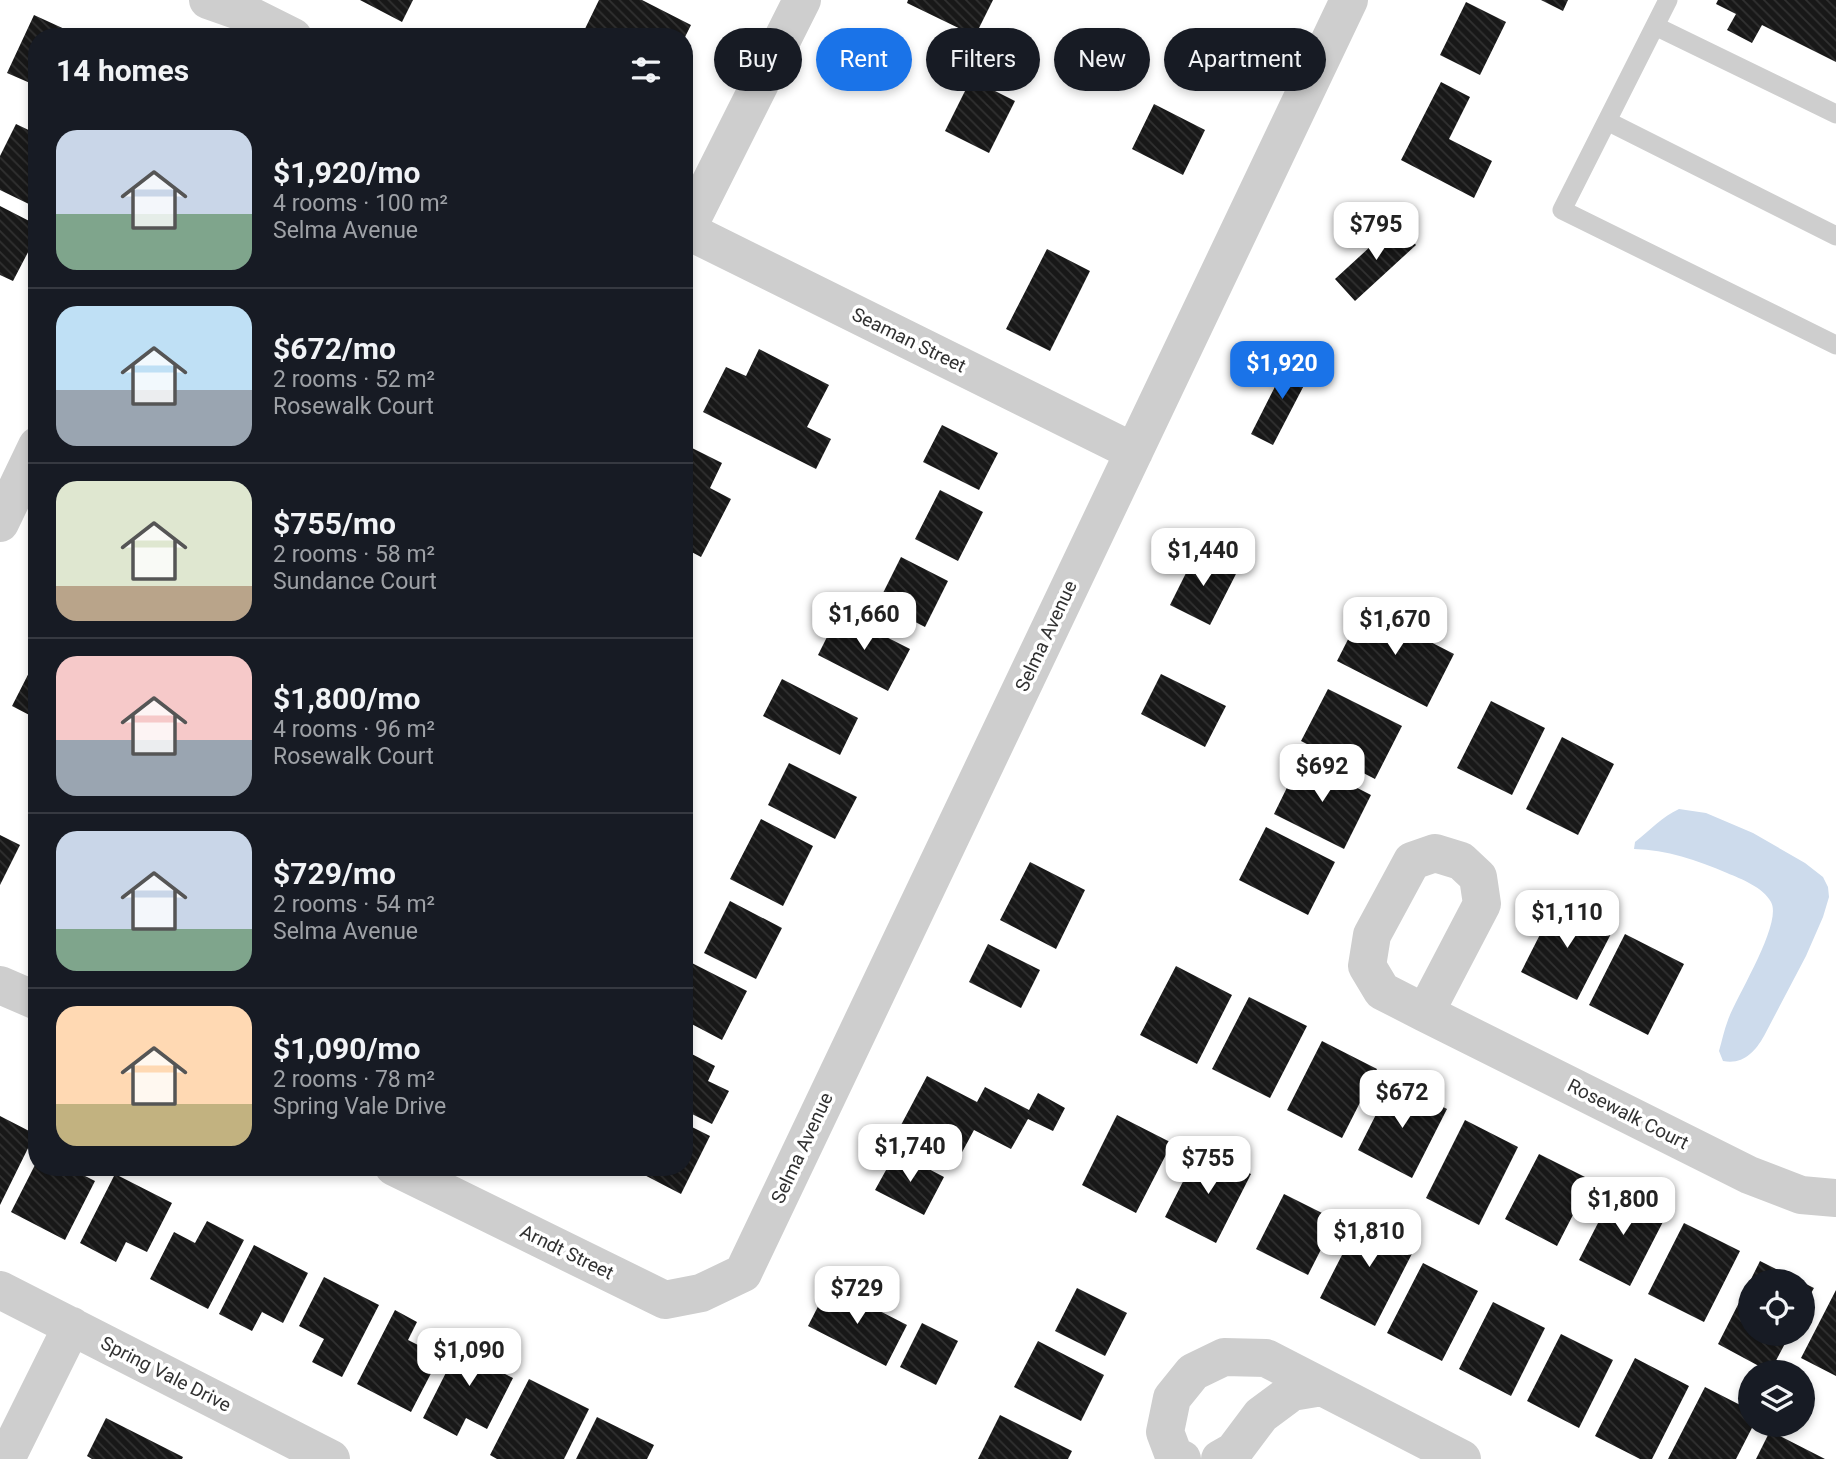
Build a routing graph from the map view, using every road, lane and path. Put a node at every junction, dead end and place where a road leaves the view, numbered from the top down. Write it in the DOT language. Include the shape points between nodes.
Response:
graph roads {
  1 [pos="208,0"];
  2 [pos="802,0"];
  3 [pos="1349,0"];
  4 [pos="1668,0"];
  5 [pos="243,17"];
  6 [pos="1655,26"];
  7 [pos="270,28"];
  8 [pos="1836,114"];
  9 [pos="1607,121"];
  10 [pos="693,215"];
  11 [pos="693,235"];
  12 [pos="1836,236"];
  13 [pos="1836,345"];
  14 [pos="1134,452"];
  15 [pos="28,465"];
  16 [pos="0,523"];
  17 [pos="0,985"];
  18 [pos="28,997"];
  19 [pos="1425,1013"];
  20 [pos="412,1176"];
  21 [pos="1836,1198"];
  22 [pos="743,1273"];
  23 [pos="0,1290"];
  24 [pos="72,1326"];
  25 [pos="1322,1387"];
  26 [pos="6,1459"];
  27 [pos="331,1459"];
  28 [pos="1182,1459"];
  29 [pos="1220,1459"];
  30 [pos="1462,1459"];
  1 -- 5 [label="street"];
  2 -- 10 [label="street"];
  3 -- 14 [label="street, Selma Avenue"];
  4 -- 6 [label="lane"];
  5 -- 7 [label="street"];
  6 -- 8 [label="lane"];
  6 -- 9 [label="lane"];
  9 -- 12 [label="lane"];
  9 -- 13 [label="lane" via="1562,210"];
  11 -- 14 [label="street, Seaman Street"];
  14 -- 22 [label="street, Selma Avenue"];
  15 -- 16 [label="street"];
  17 -- 18 [label="street"];
  19 -- 21 [label="street, Rosewalk Court" via="1749,1175 1801,1195"];
  20 -- 22 [label="street, Arndt Street" via="665,1300 701,1293"];
  23 -- 24 [label="street, Spring Vale Drive"];
  24 -- 26 [label="street"];
  24 -- 27 [label="street, Spring Vale Drive"];
  25 -- 28 [label="street" via="1266,1358 1224,1357 1193,1372 1172,1398 1165,1432 1174,1456"];
  25 -- 29 [label="street" via="1292,1392 1261,1415 1234,1451"];
  25 -- 30 [label="street"];
}
